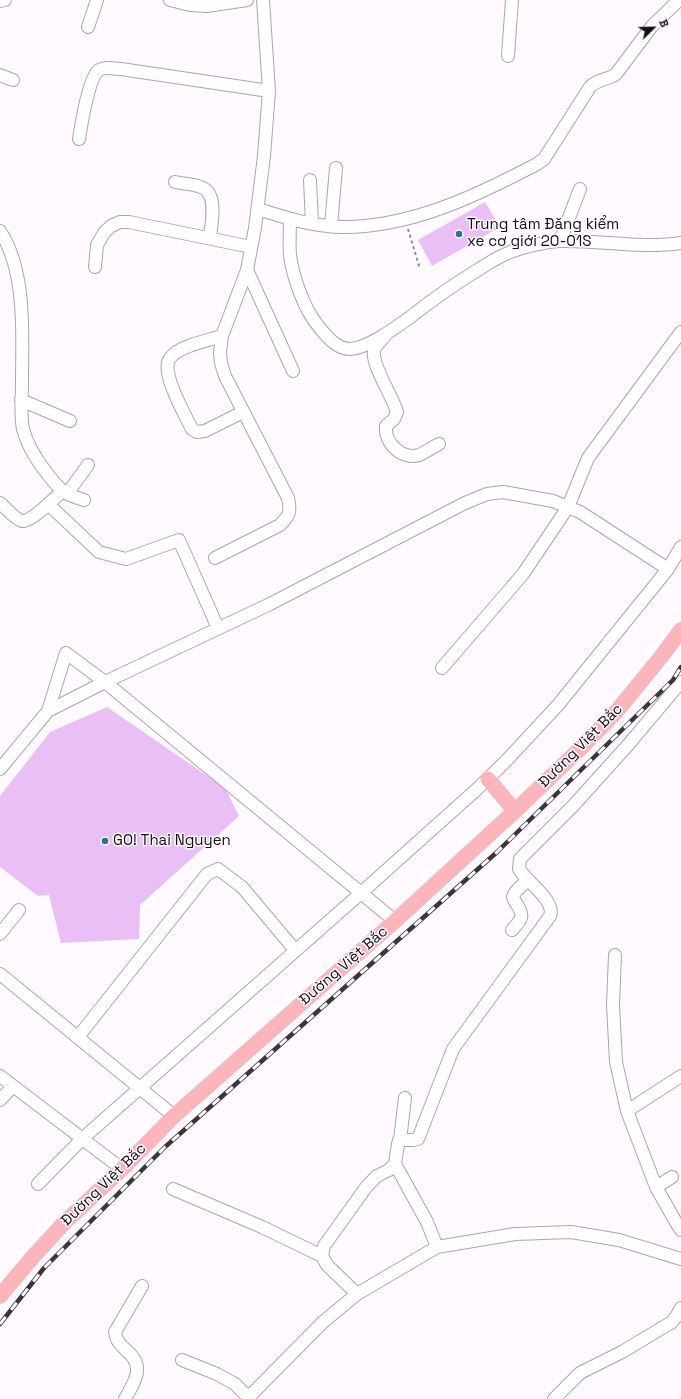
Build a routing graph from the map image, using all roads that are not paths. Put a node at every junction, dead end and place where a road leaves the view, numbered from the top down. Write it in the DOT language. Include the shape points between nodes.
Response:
graph roads {
  1 [pos="5,0"];
  2 [pos="97,0"];
  3 [pos="170,0"];
  4 [pos="247,0"];
  5 [pos="263,0"];
  6 [pos="512,0"];
  7 [pos="680,0"];
  8 [pos="0,1"];
  9 [pos="88,27"];
  10 [pos="508,56"];
  11 [pos="0,75"];
  12 [pos="13,80"];
  13 [pos="269,91"];
  14 [pos="79,139"];
  15 [pos="336,168"];
  16 [pos="310,180"];
  17 [pos="176,182"];
  18 [pos="580,189"];
  19 [pos="258,209"];
  20 [pos="290,219"];
  21 [pos="312,223"];
  22 [pos="330,226"];
  23 [pos="0,231"];
  24 [pos="210,238"];
  25 [pos="560,241"];
  26 [pos="681,243"];
  27 [pos="251,247"];
  28 [pos="95,266"];
  29 [pos="247,270"];
  30 [pos="390,331"];
  31 [pos="681,332"];
  32 [pos="222,336"];
  33 [pos="293,371"];
  34 [pos="22,400"];
  35 [pos="243,412"];
  36 [pos="70,421"];
  37 [pos="439,444"];
  38 [pos="88,466"];
  39 [pos="65,493"];
  40 [pos="84,500"];
  41 [pos="0,503"];
  42 [pos="48,504"];
  43 [pos="568,507"];
  44 [pos="681,548"];
  45 [pos="215,558"];
  46 [pos="668,569"];
  47 [pos="218,628"];
  48 [pos="681,630"];
  49 [pos="442,668"];
  50 [pos="105,682"];
  51 [pos="681,682"];
  52 [pos="48,711"];
  53 [pos="0,769"];
  54 [pos="488,779"];
  55 [pos="515,811"];
  56 [pos="528,880"];
  57 [pos="361,893"];
  58 [pos="18,910"];
  59 [pos="395,921"];
  60 [pos="512,930"];
  61 [pos="0,934"];
  62 [pos="295,950"];
  63 [pos="615,955"];
  64 [pos="0,974"];
  65 [pos="78,1037"];
  66 [pos="0,1076"];
  67 [pos="681,1076"];
  68 [pos="13,1086"];
  69 [pos="140,1088"];
  70 [pos="405,1098"];
  71 [pos="0,1100"];
  72 [pos="627,1111"];
  73 [pos="174,1116"];
  74 [pos="82,1139"];
  75 [pos="400,1140"];
  76 [pos="395,1164"];
  77 [pos="122,1169"];
  78 [pos="672,1177"];
  79 [pos="38,1184"];
  80 [pos="656,1187"];
  81 [pos="173,1189"];
  82 [pos="681,1230"];
  83 [pos="437,1247"];
  84 [pos="322,1256"];
  85 [pos="681,1259"];
  86 [pos="142,1286"];
  87 [pos="357,1294"];
  88 [pos="0,1296"];
  89 [pos="681,1308"];
  90 [pos="182,1360"];
  91 [pos="248,1398"];
  92 [pos="125,1399"];
  93 [pos="554,1399"];
  1 -- 8 [label="street"];
  2 -- 9 [label="street"];
  3 -- 4 [label="street" via="207,6"];
  5 -- 13 [label="street"];
  6 -- 10 [label="street"];
  7 -- 22 [label="street" via="652,26 616,74 593,83 551,149 537,164 488,189 444,207 376,225"];
  11 -- 12 [label="street"];
  13 -- 14 [label="street" via="100,69 95,73 92,82"];
  13 -- 19 [label="street"];
  15 -- 22 [label="street"];
  16 -- 21 [label="street"];
  17 -- 24 [label="street" via="200,187 211,196"];
  18 -- 25 [label="street"];
  19 -- 20 [label="street"];
  19 -- 27 [label="street"];
  20 -- 21 [label="street"];
  20 -- 30 [label="street" via="292,268 314,321 327,336 338,346 350,349"];
  21 -- 22 [label="street"];
  23 -- 34 [label="street" via="8,246 19,286 22,321"];
  24 -- 27 [label="street"];
  24 -- 28 [label="street" via="120,222 111,226 97,245"];
  25 -- 26 [label="street" via="637,245"];
  25 -- 30 [label="street" via="505,253 455,284"];
  27 -- 29 [label="street"];
  29 -- 32 [label="street"];
  29 -- 33 [label="street"];
  30 -- 37 [label="street" via="374,352 377,366 397,412 386,426 385,434 400,453 419,455"];
  31 -- 43 [label="street" via="588,458"];
  32 -- 35 [label="street" via="221,362"];
  32 -- 35 [label="street" via="181,349 168,361 167,369 192,430 205,431"];
  34 -- 36 [label="street"];
  34 -- 39 [label="street" via="21,417 27,441 39,462"];
  35 -- 45 [label="street" via="288,498 290,508 288,517 280,525"];
  38 -- 39 [label="street"];
  39 -- 40 [label="street"];
  39 -- 42 [label="street"];
  41 -- 42 [label="street" via="21,521 29,520"];
  42 -- 47 [label="street" via="99,552 126,559 179,540"];
  43 -- 46 [label="street" via="580,512"];
  43 -- 47 [label="street" via="553,501 503,492 487,494 465,502 270,604"];
  43 -- 49 [label="street" via="523,574"];
  44 -- 46 [label="street"];
  46 -- 54 [label="street" via="558,705"];
  47 -- 50 [label="street"];
  48 -- 55 [label="main road, Đường Việt Bắc" via="616,712"];
  50 -- 52 [label="street"];
  50 -- 52 [label="street" via="66,653"];
  50 -- 57 [label="street"];
  51 -- 56 [label="street" via="573,806 520,859 519,869"];
  52 -- 53 [label="street"];
  54 -- 55 [label="main road"];
  54 -- 57 [label="street"];
  55 -- 59 [label="main road, Đường Việt Bắc"];
  56 -- 60 [label="street" via="513,896 522,916"];
  56 -- 75 [label="street" via="546,899 552,912 453,1049 418,1138"];
  57 -- 59 [label="street"];
  57 -- 62 [label="street"];
  58 -- 61 [label="street"];
  59 -- 73 [label="main road, Đường Việt Bắc"];
  62 -- 65 [label="street" via="242,887 218,870 207,874"];
  62 -- 69 [label="street"];
  63 -- 72 [label="street" via="613,1005 616,1062"];
  64 -- 65 [label="street"];
  65 -- 69 [label="street"];
  66 -- 68 [label="street"];
  67 -- 72 [label="street"];
  68 -- 71 [label="street"];
  68 -- 74 [label="street"];
  69 -- 73 [label="street"];
  69 -- 74 [label="street"];
  70 -- 75 [label="street"];
  72 -- 80 [label="street"];
  73 -- 77 [label="main road, Đường Việt Bắc"];
  74 -- 77 [label="street"];
  74 -- 79 [label="street"];
  75 -- 76 [label="street"];
  76 -- 83 [label="street" via="427,1222"];
  76 -- 84 [label="street" via="367,1186 324,1246"];
  77 -- 88 [label="main road, Đường Việt Bắc" via="64,1223"];
  78 -- 80 [label="street"];
  80 -- 82 [label="street"];
  81 -- 84 [label="street"];
  83 -- 85 [label="street" via="515,1234 571,1232 619,1240"];
  83 -- 87 [label="street"];
  84 -- 87 [label="street" via="327,1265"];
  86 -- 92 [label="street" via="115,1332 118,1343 130,1352 138,1370 137,1378"];
  87 -- 91 [label="street" via="323,1322"];
  89 -- 93 [label="street" via="672,1322 580,1373"];
  90 -- 91 [label="street" via="235,1384"];
}
